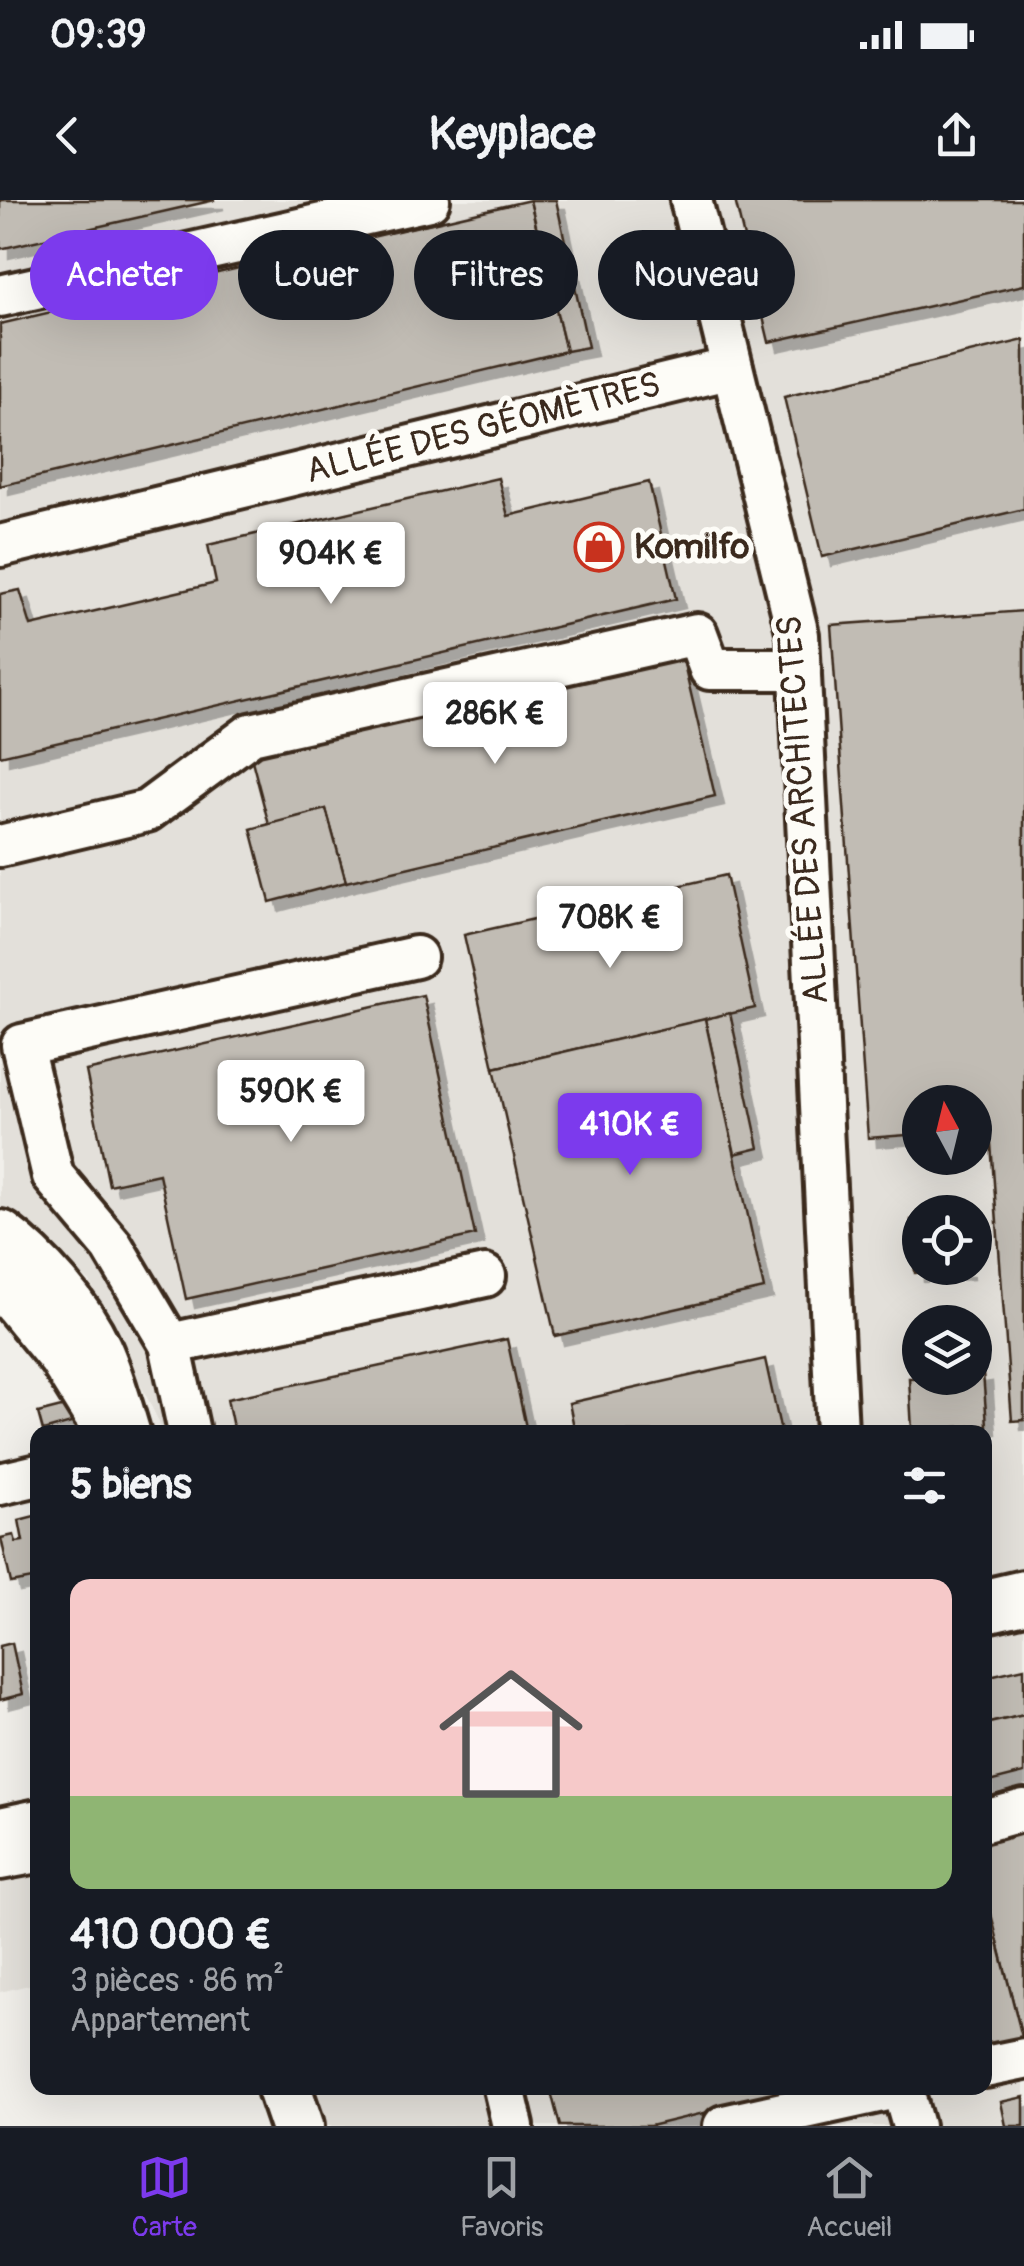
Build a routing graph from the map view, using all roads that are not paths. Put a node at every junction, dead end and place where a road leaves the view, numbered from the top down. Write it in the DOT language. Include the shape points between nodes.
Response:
graph roads {
  1 [pos="429,200"];
  2 [pos="691,200"];
  3 [pos="0,296"];
  4 [pos="732,368"];
  5 [pos="0,546"];
  6 [pos="800,669"];
  7 [pos="0,846"];
  8 [pos="416,957"];
  9 [pos="0,1237"];
  10 [pos="485,1276"];
  11 [pos="0,1287"];
  12 [pos="170,1344"];
  13 [pos="120,1425"];
  14 [pos="187,1425"];
  15 [pos="838,1425"];
  16 [pos="30,1477"];
  17 [pos="0,1484"];
  18 [pos="1024,1596"];
  19 [pos="992,1604"];
  20 [pos="1024,1810"];
  21 [pos="992,1818"];
  22 [pos="30,1822"];
  23 [pos="0,1828"];
  24 [pos="30,1853"];
  25 [pos="0,1858"];
  26 [pos="1024,2059"];
  27 [pos="992,2066"];
  28 [pos="286,2095"];
  29 [pos="506,2095"];
  30 [pos="867,2095"];
  31 [pos="902,2095"];
  32 [pos="297,2126"];
  33 [pos="514,2126"];
  34 [pos="724,2126"];
  35 [pos="913,2126"];
  1 -- 3 [label="lane"];
  2 -- 4 [label="lane, ALLÉE DES ARCHITECTES"];
  4 -- 5 [label="lane, ALLÉE DES GÉOMÈTRES"];
  4 -- 6 [label="lane, ALLÉE DES ARCHITECTES" via="798,635"];
  6 -- 7 [label="lane" via="710,670 697,634 251,734 147,810"];
  6 -- 15 [label="lane, ALLÉE DES ARCHITECTES"];
  8 -- 12 [label="lane" via="22,1045 52,1176 112,1246"];
  9 -- 13 [label="main road" via="60,1293 95,1349"];
  10 -- 12 [label="lane"];
  11 -- 13 [label="lane" via="59,1359 93,1414"];
  12 -- 14 [label="lane"];
  16 -- 17 [label="lane"];
  18 -- 19 [label="main road"];
  20 -- 21 [label="lane"];
  22 -- 23 [label="lane"];
  24 -- 25 [label="lane"];
  26 -- 27 [label="lane"];
  28 -- 32 [label="main road"];
  29 -- 33 [label="lane"];
  30 -- 34 [label="lane"];
  31 -- 35 [label="lane"];
}
